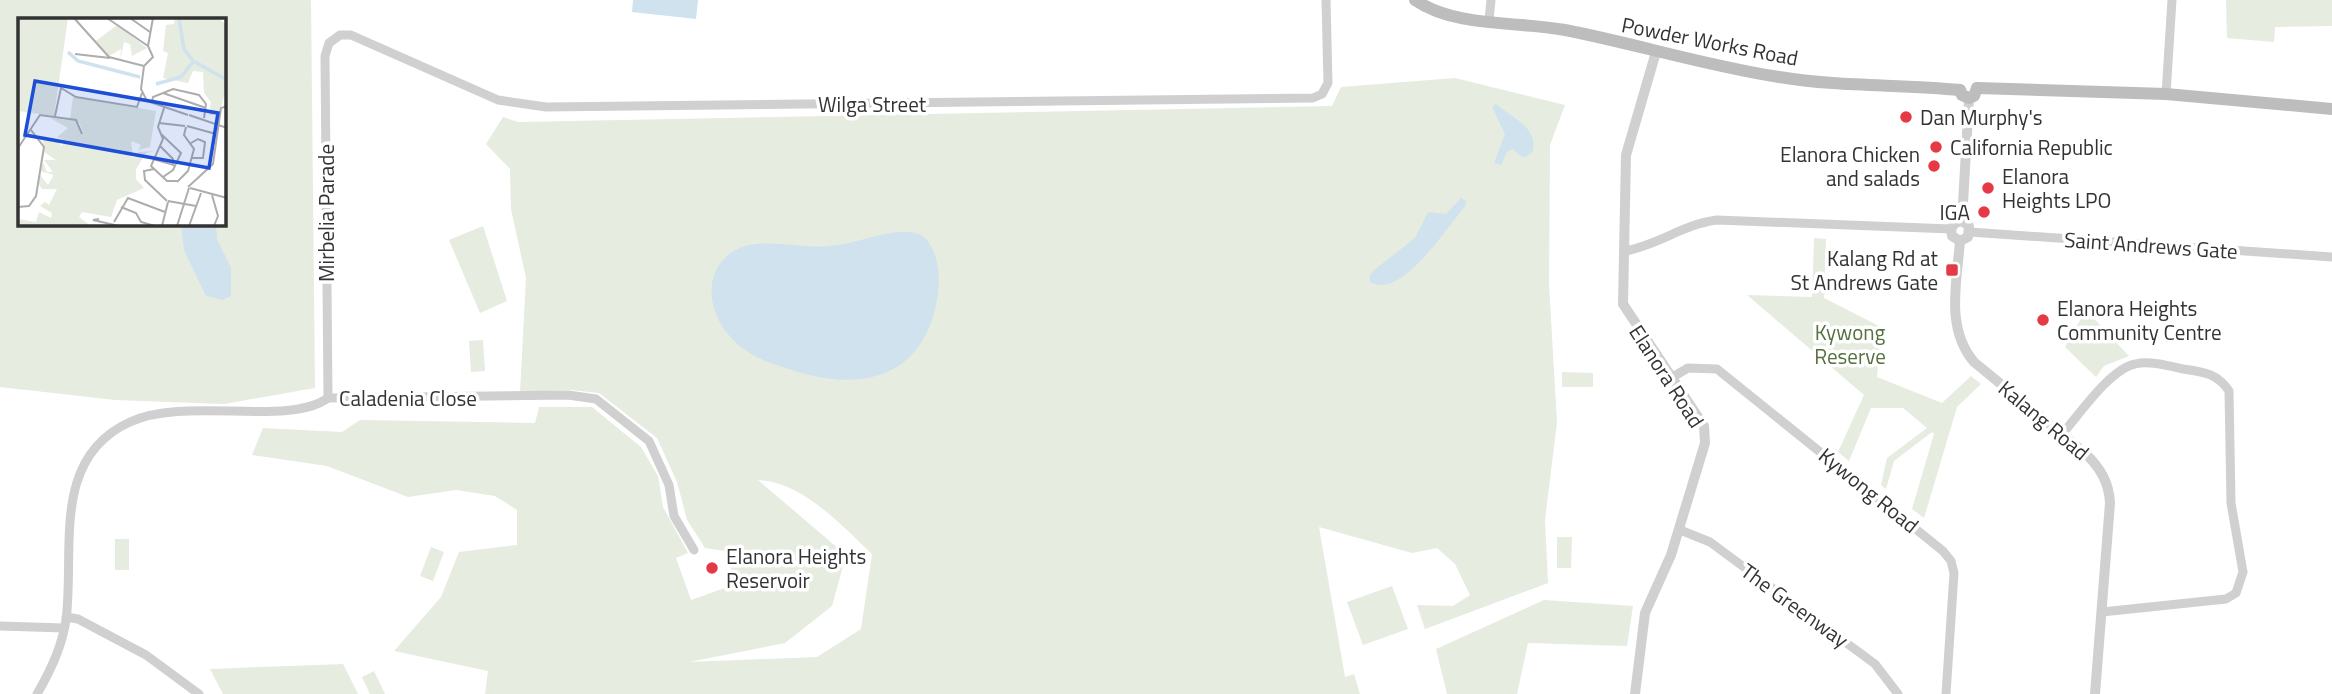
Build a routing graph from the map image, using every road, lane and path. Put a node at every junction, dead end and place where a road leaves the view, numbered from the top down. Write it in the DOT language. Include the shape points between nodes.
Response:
graph roads {
  1 [pos="1326,0"];
  2 [pos="1415,0"];
  3 [pos="1491,0"];
  4 [pos="2172,0"];
  5 [pos="1489,20"];
  6 [pos="340,35"];
  7 [pos="1656,52"];
  8 [pos="1969,92"];
  9 [pos="2166,94"];
  10 [pos="2332,109"];
  11 [pos="1962,221"];
  12 [pos="1951,229"];
  13 [pos="1970,232"];
  14 [pos="1960,241"];
  15 [pos="1625,251"];
  16 [pos="2332,257"];
  17 [pos="1671,378"];
  18 [pos="327,398"];
  19 [pos="2062,434"];
  20 [pos="1680,530"];
  21 [pos="694,550"];
  22 [pos="2102,612"];
  23 [pos="66,617"];
  24 [pos="0,626"];
  25 [pos="64,628"];
  26 [pos="37,694"];
  27 [pos="199,694"];
  28 [pos="1635,694"];
  29 [pos="1898,694"];
  30 [pos="1946,694"];
  31 [pos="2095,694"];
  1 -- 6 [label="street, Wilga Street" via="1328,83 1322,94 1313,98 546,107 498,100 351,35"];
  2 -- 5 [label="main road, Powder Works Road" via="1442,13"];
  3 -- 5 [label="street"];
  4 -- 9 [label="street"];
  5 -- 7 [label="main road, Powder Works Road" via="1566,30"];
  6 -- 18 [label="street, Mirbelia Parade" via="325,56"];
  7 -- 8 [label="main road, Powder Works Road" via="1782,78"];
  7 -- 15 [label="street, Elanora Road" via="1626,155"];
  8 -- 9 [label="main road, Powder Works Road"];
  8 -- 11 [label="street"];
  9 -- 10 [label="main road, Powder Works Road"];
  11 -- 12 [label="street"];
  11 -- 13 [label="street"];
  12 -- 14 [label="street"];
  12 -- 15 [label="street" via="1717,220 1696,223 1648,247"];
  13 -- 14 [label="street"];
  13 -- 16 [label="street, Saint Andrews Gate"];
  14 -- 19 [label="street, Kalang Road" via="1955,313 1962,347"];
  15 -- 17 [label="street, Elanora Road" via="1623,304"];
  17 -- 20 [label="street, Elanora Road" via="1704,426 1705,443"];
  17 -- 30 [label="street, Kywong Road" via="1688,368 1717,369 1943,551 1954,573"];
  18 -- 21 [label="street, Caladenia Close" via="568,395 596,399 649,441 669,485 674,516"];
  18 -- 23 [label="street, Caladenia Close" via="306,409 174,410 138,418 103,439 77,477 69,508"];
  19 -- 22 [label="street, Kalang Road" via="2097,466 2110,493"];
  19 -- 22 [label="street" via="2115,375 2135,364 2208,373 2221,379 2229,391 2231,503 2243,572 2236,593 2226,599"];
  20 -- 28 [label="street, Elanora Road" via="1645,614"];
  20 -- 29 [label="street, The Greenway" via="1710,542 1875,664"];
  22 -- 31 [label="street, Kalang Road"];
  23 -- 25 [label="street, Caladenia Close"];
  23 -- 27 [label="street" via="146,655"];
  24 -- 25 [label="street"];
  25 -- 26 [label="street, Caladenia Close"];
}
